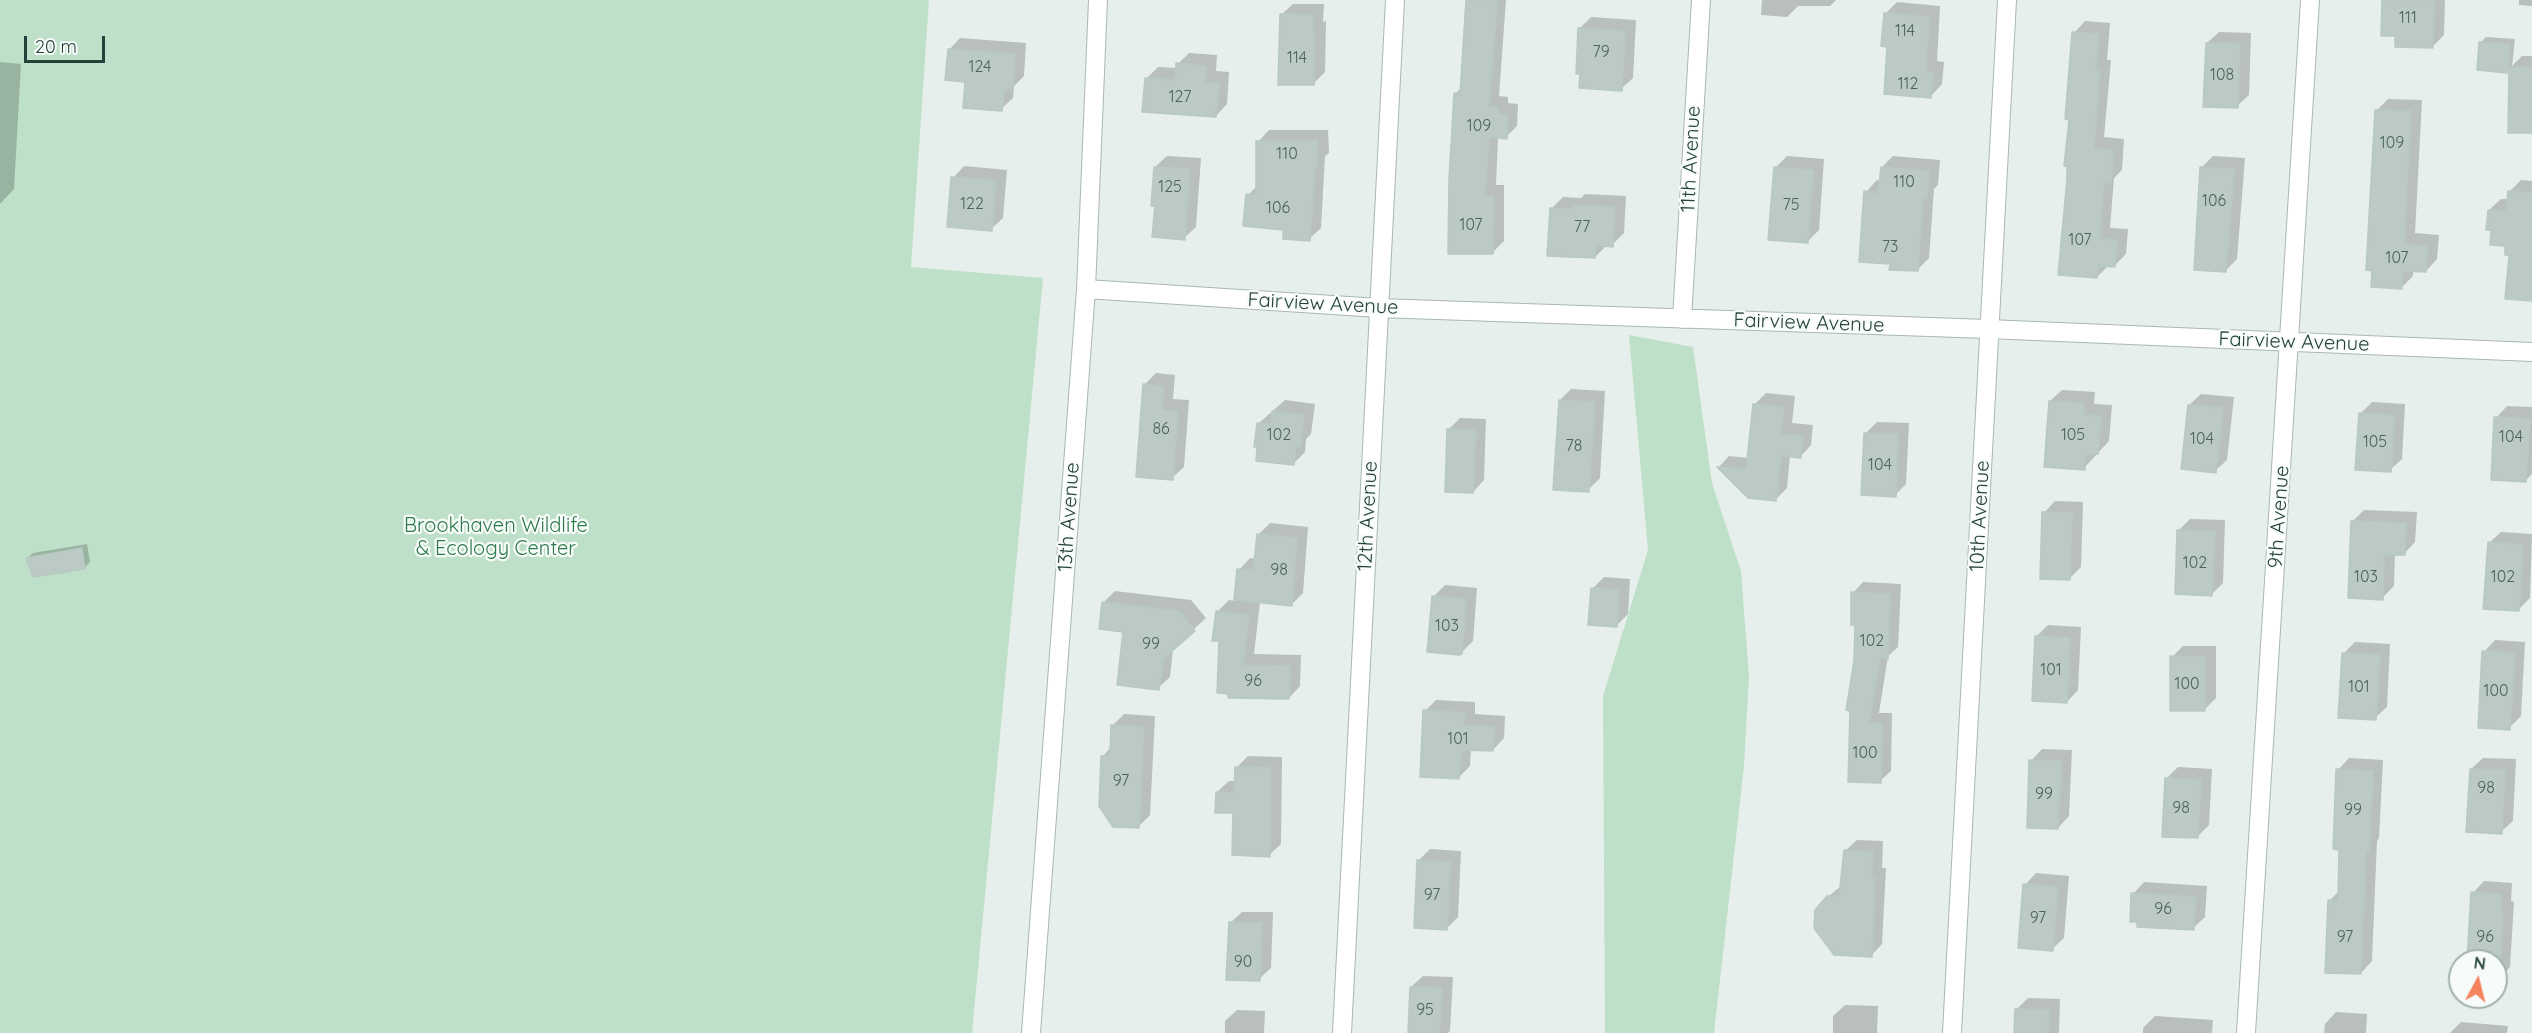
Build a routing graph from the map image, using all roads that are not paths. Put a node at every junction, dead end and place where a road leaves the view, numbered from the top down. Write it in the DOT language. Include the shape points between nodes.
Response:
graph roads {
  1 [pos="1098,0"];
  2 [pos="1395,0"];
  3 [pos="1701,0"];
  4 [pos="2007,0"];
  5 [pos="2310,0"];
  6 [pos="1086,289"];
  7 [pos="1379,308"];
  8 [pos="1682,319"];
  9 [pos="1988,329"];
  10 [pos="2289,342"];
  11 [pos="2532,352"];
  12 [pos="1031,1033"];
  13 [pos="1342,1033"];
  14 [pos="1952,1033"];
  15 [pos="2246,1033"];
  1 -- 6 [label="street, 13th Avenue"];
  2 -- 7 [label="street, 12th Avenue"];
  3 -- 8 [label="street, 11th Avenue"];
  4 -- 9 [label="street, 10th Avenue"];
  5 -- 10 [label="street, 9th Avenue"];
  6 -- 7 [label="street, Fairview Avenue"];
  6 -- 12 [label="street, 13th Avenue"];
  7 -- 8 [label="street, Fairview Avenue"];
  7 -- 13 [label="street, 12th Avenue"];
  8 -- 9 [label="street, Fairview Avenue"];
  9 -- 10 [label="street, Fairview Avenue"];
  9 -- 14 [label="street, 10th Avenue"];
  10 -- 11 [label="street, Fairview Avenue"];
  10 -- 15 [label="street, 9th Avenue"];
}
